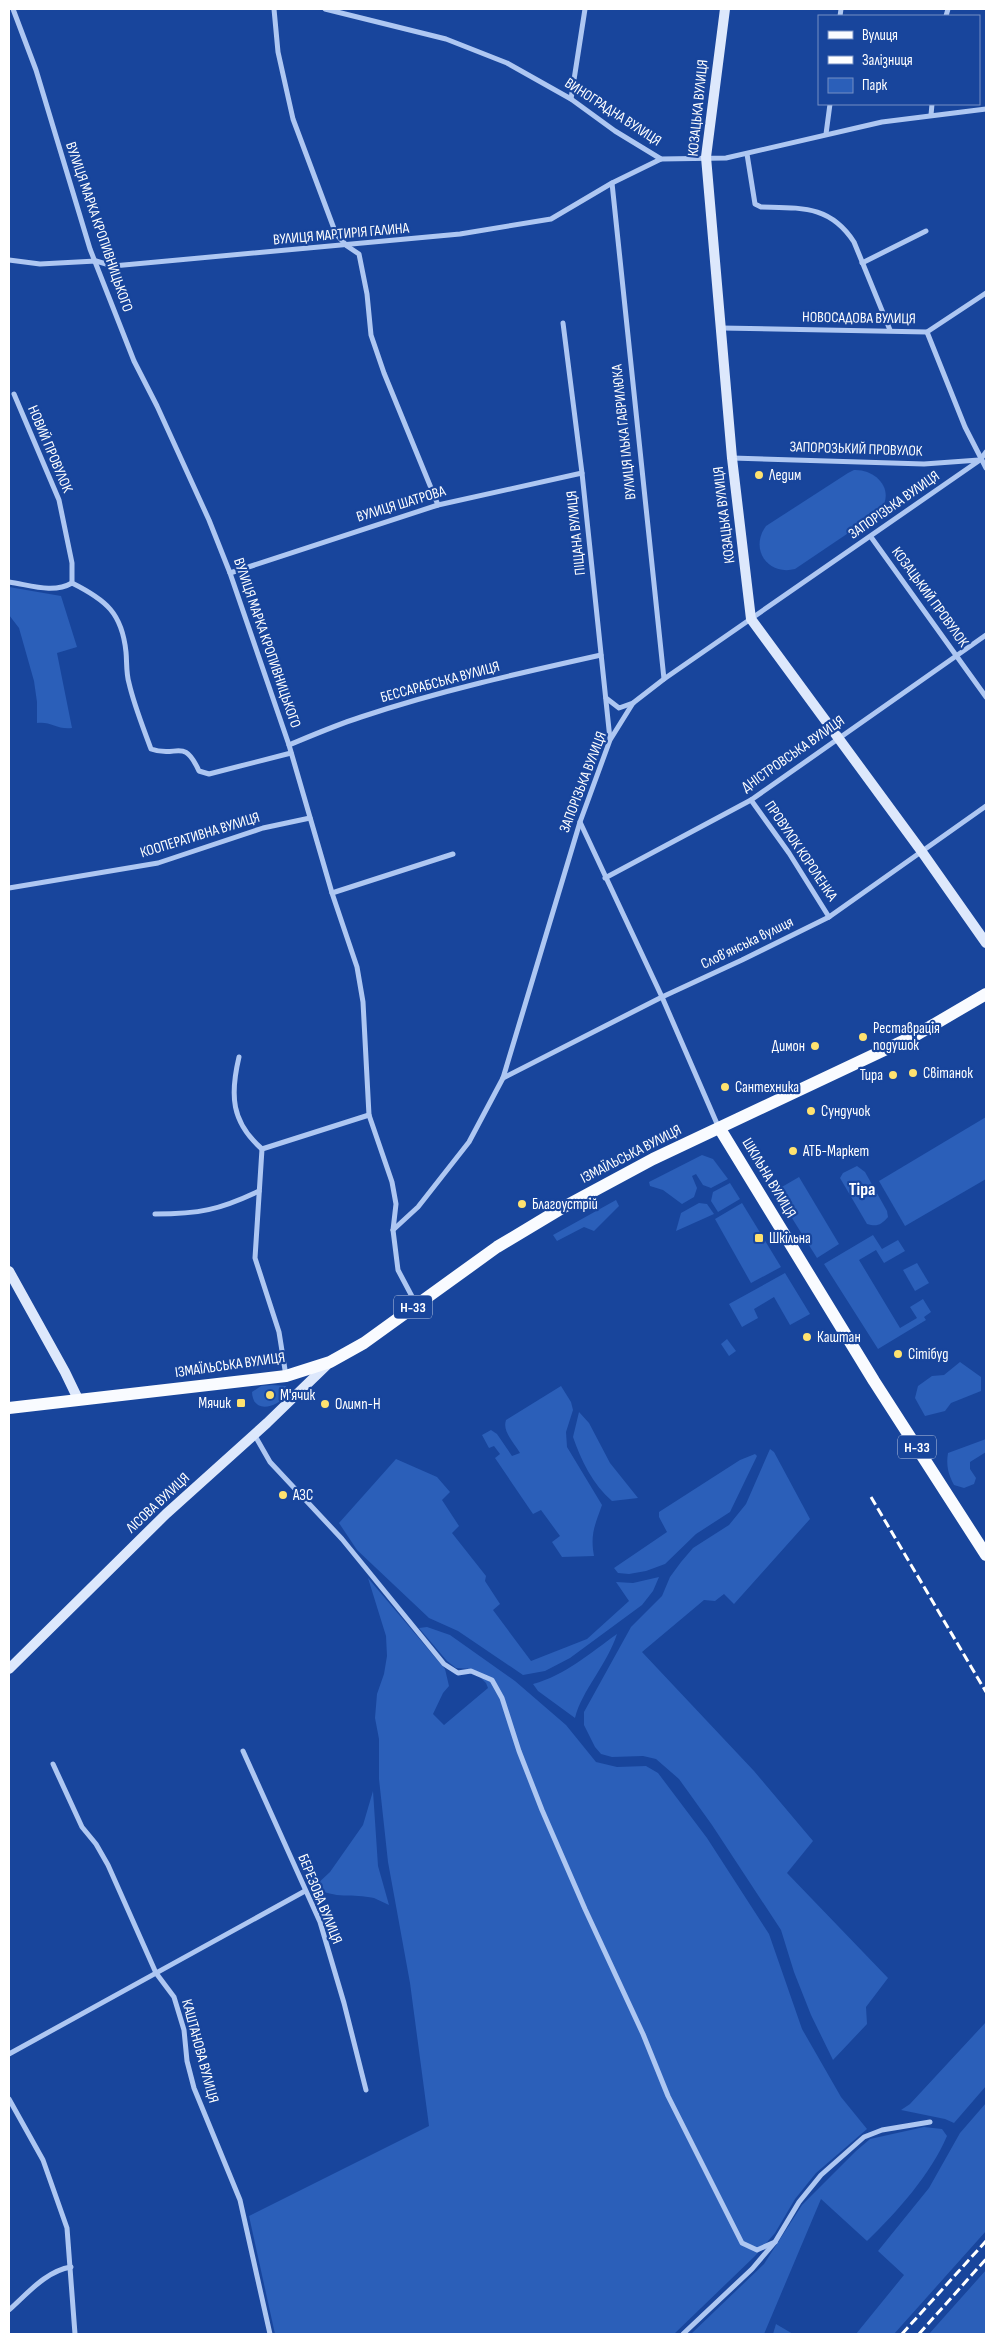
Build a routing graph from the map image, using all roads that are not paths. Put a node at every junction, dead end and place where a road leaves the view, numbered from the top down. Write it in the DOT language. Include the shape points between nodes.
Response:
graph roads {
  1 [pos="13,9"];
  2 [pos="274,9"];
  3 [pos="325,9"];
  4 [pos="585,9"];
  5 [pos="725,9"];
  6 [pos="571,98"];
  7 [pos="830,105"];
  8 [pos="932,105"];
  9 [pos="986,109"];
  10 [pos="931,115"];
  11 [pos="826,134"];
  12 [pos="747,154"];
  13 [pos="706,157"];
  14 [pos="661,159"];
  15 [pos="612,182"];
  16 [pos="926,231"];
  17 [pos="347,246"];
  18 [pos="9,260"];
  19 [pos="96,261"];
  20 [pos="862,263"];
  21 [pos="986,293"];
  22 [pos="563,323"];
  23 [pos="720,328"];
  24 [pos="890,330"];
  25 [pos="927,332"];
  26 [pos="14,394"];
  27 [pos="986,452"];
  28 [pos="732,458"];
  29 [pos="980,460"];
  30 [pos="986,468"];
  31 [pos="582,473"];
  32 [pos="438,504"];
  33 [pos="870,537"];
  34 [pos="230,573"];
  35 [pos="9,582"];
  36 [pos="72,583"];
  37 [pos="751,619"];
  38 [pos="986,635"];
  39 [pos="601,655"];
  40 [pos="957,655"];
  41 [pos="664,679"];
  42 [pos="986,697"];
  43 [pos="606,698"];
  44 [pos="633,703"];
  45 [pos="837,739"];
  46 [pos="610,740"];
  47 [pos="289,745"];
  48 [pos="291,753"];
  49 [pos="751,800"];
  50 [pos="986,806"];
  51 [pos="310,818"];
  52 [pos="580,822"];
  53 [pos="922,852"];
  54 [pos="453,854"];
  55 [pos="605,878"];
  56 [pos="9,888"];
  57 [pos="332,893"];
  58 [pos="829,917"];
  59 [pos="986,943"];
  60 [pos="986,994"];
  61 [pos="662,997"];
  62 [pos="239,1057"];
  63 [pos="503,1078"];
  64 [pos="369,1115"];
  65 [pos="720,1129"];
  66 [pos="262,1149"];
  67 [pos="259,1191"];
  68 [pos="155,1214"];
  69 [pos="393,1230"];
  70 [pos="9,1272"];
  71 [pos="416,1305"];
  72 [pos="330,1362"];
  73 [pos="286,1376"];
  74 [pos="78,1399"];
  75 [pos="9,1408"];
  76 [pos="254,1434"];
  77 [pos="986,1555"];
  78 [pos="9,1669"];
  79 [pos="243,1751"];
  80 [pos="53,1764"];
  81 [pos="305,1890"];
  82 [pos="156,1973"];
  83 [pos="9,2054"];
  84 [pos="366,2090"];
  85 [pos="9,2098"];
  86 [pos="930,2122"];
  87 [pos="775,2242"];
  88 [pos="71,2266"];
  89 [pos="9,2310"];
  90 [pos="75,2334"];
  91 [pos="270,2334"];
  92 [pos="683,2334"];
  1 -- 19 [label="street, ВУЛИЦЯ МАРКА КРОПИВНИЦЬКОГО" via="36,70"];
  2 -- 17 [label="street" via="278,52 293,120 336,234"];
  3 -- 6 [label="street, ВИНОГРАДНА ВУЛИЦЯ" via="446,39 507,63"];
  4 -- 6 [label="street"];
  5 -- 13 [label="street, КОЗАЦЬКА ВУЛИЦЯ"];
  6 -- 14 [label="street, ВИНОГРАДНА ВУЛИЦЯ" via="615,131"];
  7 -- 11 [label="street"];
  8 -- 10 [label="street"];
  9 -- 10 [label="street, ВИНОГРАДНА ВУЛИЦЯ"];
  10 -- 11 [label="street, ВИНОГРАДНА ВУЛИЦЯ"];
  11 -- 12 [label="street, ВИНОГРАДНА ВУЛИЦЯ"];
  12 -- 13 [label="street, ВИНОГРАДНА ВУЛИЦЯ"];
  12 -- 20 [label="street" via="755,204 808,210 832,217 850,236"];
  13 -- 14 [label="street, ВИНОГРАДНА ВУЛИЦЯ"];
  13 -- 23 [label="street, КОЗАЦЬКА ВУЛИЦЯ"];
  14 -- 15 [label="street, ВУЛИЦЯ МАРТИРІЯ ГАЛИНА"];
  15 -- 17 [label="street, ВУЛИЦЯ МАРТИРІЯ ГАЛИНА" via="551,219 460,234"];
  15 -- 41 [label="street, ВУЛИЦЯ ІЛЬКА ГАВРИЛЮКА"];
  16 -- 20 [label="street"];
  17 -- 19 [label="street, ВУЛИЦЯ МАРТИРІЯ ГАЛИНА" via="113,266"];
  17 -- 32 [label="street" via="359,254 372,335 384,373"];
  18 -- 19 [label="street, ВУЛИЦЯ МАРТИРІЯ ГАЛИНА" via="40,264"];
  19 -- 34 [label="street, ВУЛИЦЯ МАРКА КРОПИВНИЦЬКОГО" via="134,361 184,463"];
  20 -- 24 [label="street"];
  21 -- 25 [label="street, НОВОСАДОВА ВУЛИЦЯ"];
  22 -- 31 [label="street, ПІЩАНА ВУЛИЦЯ"];
  23 -- 24 [label="street, НОВОСАДОВА ВУЛИЦЯ"];
  23 -- 28 [label="street, КОЗАЦЬКА ВУЛИЦЯ"];
  24 -- 25 [label="street, НОВОСАДОВА ВУЛИЦЯ"];
  25 -- 29 [label="street"];
  26 -- 36 [label="street, НОВИЙ ПРОВУЛОК" via="59,500 72,563"];
  27 -- 29 [label="street, ЗАПОРІЗЬКА ВУЛИЦЯ"];
  28 -- 29 [label="street, ЗАПОРОЗЬКИЙ ПРОВУЛОК" via="924,464"];
  28 -- 37 [label="street, КОЗАЦЬКА ВУЛИЦЯ"];
  29 -- 30 [label="street"];
  29 -- 33 [label="street, ЗАПОРІЗЬКА ВУЛИЦЯ"];
  31 -- 32 [label="street, ВУЛИЦЯ ШАТРОВА"];
  31 -- 39 [label="street, ПІЩАНА ВУЛИЦЯ"];
  32 -- 34 [label="street, ВУЛИЦЯ ШАТРОВА"];
  33 -- 37 [label="street, ЗАПОРІЗЬКА ВУЛИЦЯ"];
  33 -- 40 [label="street, КОЗАЦЬКИЙ ПРОВУЛОК"];
  34 -- 47 [label="street, ВУЛИЦЯ МАРКА КРОПИВНИЦЬКОГО"];
  35 -- 36 [label="street" via="50,589"];
  36 -- 48 [label="street" via="106,604 121,623 128,681 151,749 188,752 199,771 209,774"];
  37 -- 41 [label="street, ЗАПОРІЗЬКА ВУЛИЦЯ"];
  37 -- 45 [label="street, КОЗАЦЬКА ВУЛИЦЯ"];
  38 -- 40 [label="street, ДНІСТРОВСЬКА ВУЛИЦЯ"];
  39 -- 43 [label="street, ПІЩАНА ВУЛИЦЯ"];
  39 -- 47 [label="street, БЕССАРАБСЬКА ВУЛИЦЯ" via="436,695 360,717"];
  40 -- 42 [label="street, КОЗАЦЬКИЙ ПРОВУЛОК"];
  40 -- 45 [label="street, ДНІСТРОВСЬКА ВУЛИЦЯ"];
  41 -- 44 [label="street, ЗАПОРІЗЬКА ВУЛИЦЯ"];
  43 -- 44 [label="street" via="619,708"];
  43 -- 46 [label="street, ПІЩАНА ВУЛИЦЯ"];
  44 -- 46 [label="street, ЗАПОРІЗЬКА ВУЛИЦЯ"];
  45 -- 49 [label="street, ДНІСТРОВСЬКА ВУЛИЦЯ"];
  45 -- 53 [label="street, КОЗАЦЬКА ВУЛИЦЯ"];
  46 -- 52 [label="street, ЗАПОРІЗЬКА ВУЛИЦЯ"];
  47 -- 48 [label="street, ВУЛИЦЯ МАРКА КРОПИВНИЦЬКОГО"];
  48 -- 51 [label="street, ВУЛИЦЯ МАРКА КРОПИВНИЦЬКОГО"];
  49 -- 55 [label="street, ДНІСТРОВСЬКА ВУЛИЦЯ"];
  49 -- 58 [label="street, ПРОВУЛОК КОРОЛЕНКА"];
  50 -- 53 [label="street, Словʼянська вулиця"];
  51 -- 56 [label="street, КООПЕРАТИВНА ВУЛИЦЯ" via="263,828 158,863"];
  51 -- 57 [label="street, ВУЛИЦЯ МАРКА КРОПИВНИЦЬКОГО"];
  52 -- 55 [label="street, ШКІЛЬНА ВУЛИЦЯ"];
  52 -- 63 [label="street, ЗАПОРІЗЬКА ВУЛИЦЯ"];
  53 -- 58 [label="street, Словʼянська вулиця"];
  53 -- 59 [label="street, КОЗАЦЬКА ВУЛИЦЯ"];
  54 -- 57 [label="street"];
  55 -- 61 [label="street, ШКІЛЬНА ВУЛИЦЯ"];
  57 -- 64 [label="street, ВУЛИЦЯ МАРКА КРОПИВНИЦЬКОГО" via="357,967 364,1002"];
  58 -- 61 [label="street, Словʼянська вулиця"];
  60 -- 65 [label="main road, ІЗМАЇЛЬСЬКА ВУЛИЦЯ" via="916,1035"];
  61 -- 63 [label="street, Словʼянська вулиця"];
  61 -- 65 [label="street, ШКІЛЬНА ВУЛИЦЯ"];
  62 -- 66 [label="street" via="233,1096 237,1115 251,1140"];
  63 -- 69 [label="street, ЗАПОРІЗЬКА ВУЛИЦЯ" via="469,1142 418,1207"];
  64 -- 66 [label="street"];
  64 -- 69 [label="street, ВУЛИЦЯ МАРКА КРОПИВНИЦЬКОГО" via="392,1182 396,1204"];
  65 -- 71 [label="main road, ІЗМАЇЛЬСЬКА ВУЛИЦЯ / Н-33" via="653,1159 562,1208 497,1247"];
  65 -- 77 [label="main road, ШКІЛЬНА ВУЛИЦЯ / Н-33" via="868,1372"];
  66 -- 67 [label="street"];
  67 -- 68 [label="street" via="219,1208 186,1214"];
  67 -- 73 [label="street" via="255,1258 279,1332"];
  69 -- 71 [label="street, ВУЛИЦЯ МАРКА КРОПИВНИЦЬКОГО" via="398,1270"];
  70 -- 74 [label="street"];
  71 -- 72 [label="main road, ІЗМАЇЛЬСЬКА ВУЛИЦЯ / Н-33" via="364,1343"];
  72 -- 73 [label="main road, ІЗМАЇЛЬСЬКА ВУЛИЦЯ / Н-33"];
  72 -- 76 [label="street, ЛІСОВА ВУЛИЦЯ"];
  73 -- 74 [label="main road, ІЗМАЇЛЬСЬКА ВУЛИЦЯ / Н-33"];
  74 -- 75 [label="main road, ІЗМАЇЛЬСЬКА ВУЛИЦЯ / Н-33"];
  76 -- 78 [label="street, ЛІСОВА ВУЛИЦЯ" via="166,1514"];
  76 -- 87 [label="street" via="270,1462 342,1539 444,1664 458,1673 471,1671 492,1680 502,1698 542,1810 695,2154 742,2243 757,2250"];
  79 -- 81 [label="street, БЕРЕЗОВА ВУЛИЦЯ"];
  80 -- 82 [label="street, КАШТАНОВА ВУЛИЦЯ" via="82,1827 108,1865"];
  81 -- 82 [label="street"];
  81 -- 84 [label="street, БЕРЕЗОВА ВУЛИЦЯ" via="320,1922"];
  82 -- 83 [label="street"];
  82 -- 91 [label="street, КАШТАНОВА ВУЛИЦЯ" via="174,1998 184,2030 194,2088 240,2200"];
  85 -- 88 [label="street" via="43,2160 57,2197 67,2228"];
  86 -- 87 [label="street" via="882,2130 864,2137 821,2175 799,2202"];
  87 -- 92 [label="street"];
  88 -- 89 [label="street" via="47,2276"];
  88 -- 90 [label="street"];
}
